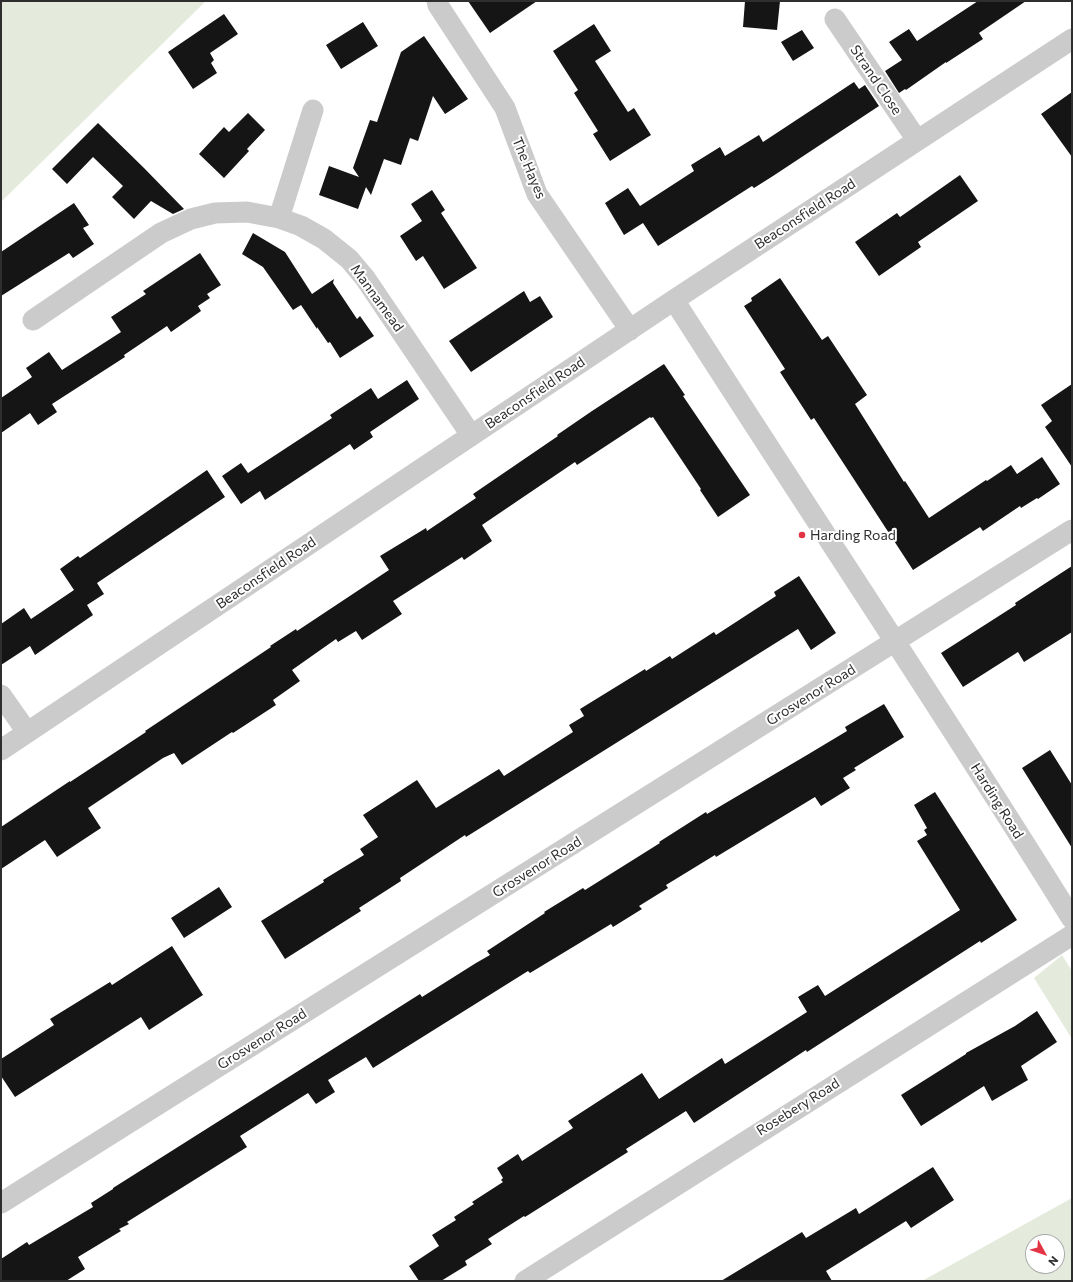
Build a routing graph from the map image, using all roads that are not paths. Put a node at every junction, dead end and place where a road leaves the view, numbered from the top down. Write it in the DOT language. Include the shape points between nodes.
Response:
graph roads {
  1 [pos="437,1"];
  2 [pos="835,19"];
  3 [pos="1072,39"];
  4 [pos="313,110"];
  5 [pos="917,140"];
  6 [pos="279,218"];
  7 [pos="674,300"];
  8 [pos="33,320"];
  9 [pos="630,330"];
  10 [pos="471,435"];
  11 [pos="1072,530"];
  12 [pos="896,642"];
  13 [pos="1,695"];
  14 [pos="27,732"];
  15 [pos="1,750"];
  16 [pos="1072,919"];
  17 [pos="1072,935"];
  18 [pos="1,1203"];
  19 [pos="525,1281"];
  1 -- 9 [label="street, The Hayes" via="505,108 537,194"];
  2 -- 5 [label="street, Strand Close"];
  3 -- 5 [label="street, Beaconsfield Road"];
  4 -- 6 [label="street"];
  5 -- 7 [label="street, Beaconsfield Road"];
  6 -- 8 [label="street, Mannamead" via="241,212 216,213 191,219 161,233"];
  6 -- 10 [label="street, Mannamead" via="301,226 324,239 349,259 365,278"];
  7 -- 9 [label="street, Beaconsfield Road"];
  7 -- 12 [label="street, Harding Road"];
  9 -- 10 [label="street, Beaconsfield Road"];
  10 -- 14 [label="street, Beaconsfield Road"];
  11 -- 12 [label="street, Grosvenor Road"];
  12 -- 16 [label="street, Harding Road"];
  12 -- 18 [label="street, Grosvenor Road"];
  13 -- 14 [label="street"];
  14 -- 15 [label="street, Beaconsfield Road"];
  17 -- 19 [label="street, Rosebery Road"];
}
